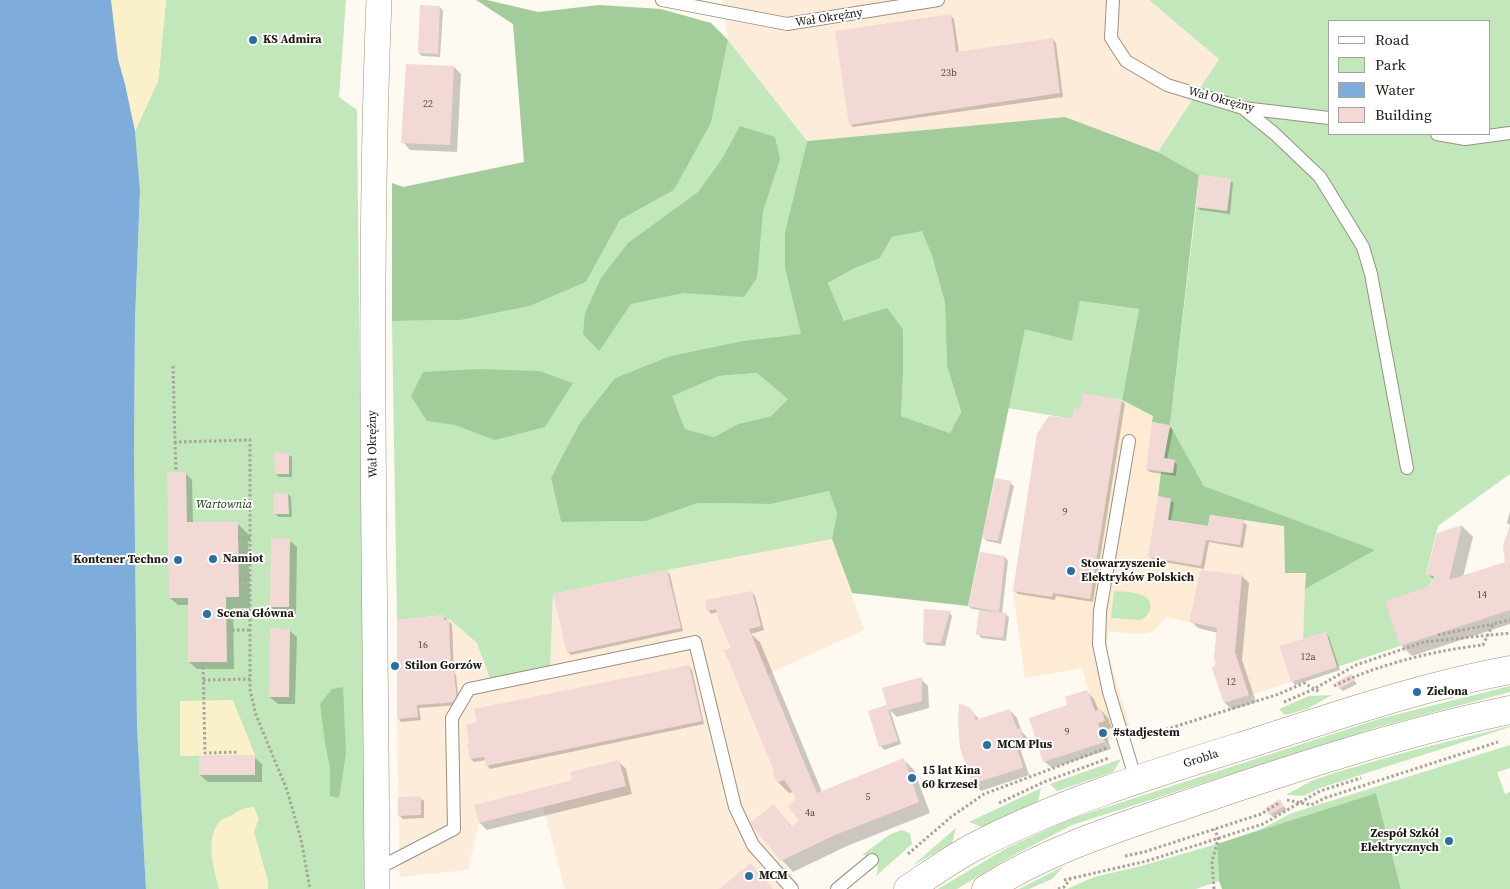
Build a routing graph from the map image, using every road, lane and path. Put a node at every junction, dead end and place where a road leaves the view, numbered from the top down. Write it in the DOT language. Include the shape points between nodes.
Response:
graph roads {
  1 [pos="379,0"];
  2 [pos="662,0"];
  3 [pos="938,0"];
  4 [pos="1113,0"];
  5 [pos="1243,108"];
  6 [pos="1328,118"];
  7 [pos="1510,133"];
  8 [pos="1443,135"];
  9 [pos="173,366"];
  10 [pos="176,442"];
  11 [pos="1129,442"];
  12 [pos="1407,468"];
  13 [pos="176,472"];
  14 [pos="238,538"];
  15 [pos="250,538"];
  16 [pos="250,578"];
  17 [pos="239,579"];
  18 [pos="1493,624"];
  19 [pos="227,630"];
  20 [pos="250,630"];
  21 [pos="1438,635"];
  22 [pos="203,662"];
  23 [pos="1510,670"];
  24 [pos="250,679"];
  25 [pos="203,680"];
  26 [pos="1510,710"];
  27 [pos="1505,740"];
  28 [pos="239,752"];
  29 [pos="1367,777"];
  30 [pos="1136,780"];
  31 [pos="1302,802"];
  32 [pos="1216,829"];
  33 [pos="1218,839"];
  34 [pos="1116,858"];
  35 [pos="872,860"];
  36 [pos="1075,873"];
  37 [pos="377,879"];
  38 [pos="1070,879"];
  39 [pos="1056,882"];
  40 [pos="310,889"];
  41 [pos="792,889"];
  42 [pos="837,889"];
  43 [pos="908,889"];
  44 [pos="986,889"];
  45 [pos="1058,889"];
  46 [pos="1214,889"];
  1 -- 37 [label="street, Wał Okrężny" via="372,350"];
  2 -- 3 [label="lane, Wał Okrężny" via="787,24"];
  4 -- 5 [label="lane, Wał Okrężny" via="1111,38 1126,61 1167,85"];
  5 -- 6 [label="lane, Wał Okrężny"];
  5 -- 12 [label="lane" via="1320,177 1363,247 1371,274"];
  7 -- 8 [label="lane" via="1465,139"];
  9 -- 10 [label="path"];
  10 -- 13 [label="path"];
  10 -- 15 [label="path" via="250,440"];
  11 -- 30 [label="lane" via="1100,610 1099,644 1109,692"];
  14 -- 15 [label="path"];
  15 -- 16 [label="path"];
  16 -- 17 [label="path"];
  16 -- 20 [label="path"];
  18 -- 21 [label="path"];
  19 -- 20 [label="path"];
  20 -- 24 [label="path"];
  22 -- 25 [label="path"];
  23 -- 30 [label="main road, Grobla" via="1363,708"];
  24 -- 25 [label="path"];
  24 -- 40 [label="path" via="256,715 287,790 301,839"];
  25 -- 28 [label="path" via="205,753"];
  26 -- 44 [label="main road" via="1340,754 1121,827 1045,857"];
  27 -- 31 [label="path" via="1311,805"];
  29 -- 31 [label="path" via="1320,791"];
  30 -- 43 [label="main road, Grobla" via="1054,809 1010,829 970,849"];
  31 -- 32 [label="path" via="1285,800 1261,814"];
  31 -- 33 [label="path" via="1263,824"];
  32 -- 33 [label="path"];
  32 -- 34 [label="path"];
  33 -- 38 [label="path"];
  33 -- 46 [label="path" via="1212,862"];
  35 -- 42 [label="lane"];
  36 -- 38 [label="path"];
  37 -- 41 [label="lane" via="454,829 452,718 469,689 695,642 735,807 754,845"];
  38 -- 39 [label="path"];
  38 -- 45 [label="path"];
}
